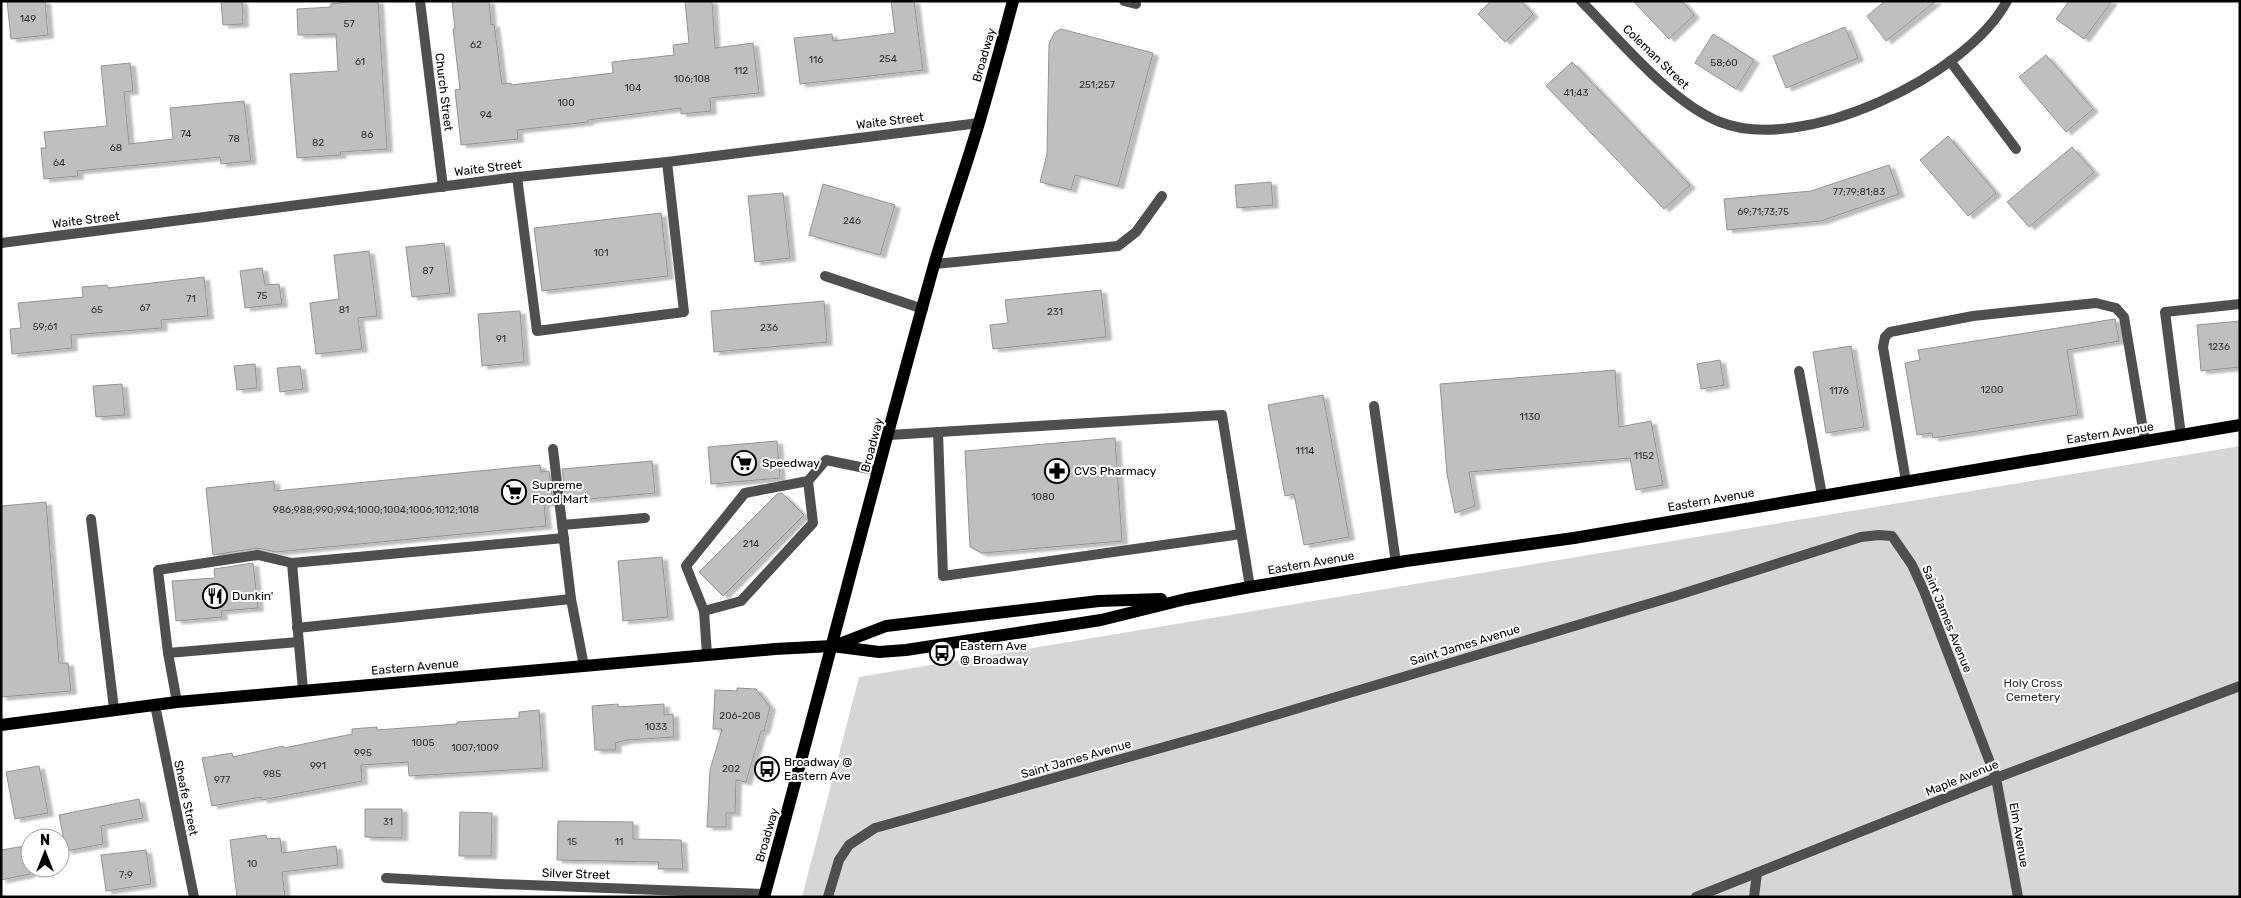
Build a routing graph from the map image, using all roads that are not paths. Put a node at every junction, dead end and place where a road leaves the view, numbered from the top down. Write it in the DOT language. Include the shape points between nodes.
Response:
graph roads {
  1 [pos="420,1"];
  2 [pos="1014,1"];
  3 [pos="1124,1"];
  4 [pos="1581,1"];
  5 [pos="2007,1"];
  6 [pos="1136,4"];
  7 [pos="1950,61"];
  8 [pos="979,123"];
  9 [pos="2016,149"];
  10 [pos="667,162"];
  11 [pos="517,177"];
  12 [pos="443,187"];
  13 [pos="1162,196"];
  14 [pos="1,243"];
  15 [pos="935,264"];
  16 [pos="825,276"];
  17 [pos="2240,304"];
  18 [pos="923,309"];
  19 [pos="1800,371"];
  20 [pos="1374,406"];
  21 [pos="2240,425"];
  22 [pos="938,432"];
  23 [pos="889,435"];
  24 [pos="2181,435"];
  25 [pos="2145,441"];
  26 [pos="553,448"];
  27 [pos="879,471"];
  28 [pos="808,481"];
  29 [pos="1906,481"];
  30 [pos="1822,495"];
  31 [pos="646,518"];
  32 [pos="91,519"];
  33 [pos="562,525"];
  34 [pos="1241,534"];
  35 [pos="564,538"];
  36 [pos="292,563"];
  37 [pos="1396,563"];
  38 [pos="1250,588"];
  39 [pos="1186,598"];
  40 [pos="571,599"];
  41 [pos="704,611"];
  42 [pos="297,628"];
  43 [pos="298,642"];
  44 [pos="832,646"];
  45 [pos="168,653"];
  46 [pos="707,655"];
  47 [pos="584,666"];
  48 [pos="2240,686"];
  49 [pos="303,690"];
  50 [pos="177,702"];
  51 [pos="155,705"];
  52 [pos="114,709"];
  53 [pos="1,725"];
  54 [pos="1996,778"];
  55 [pos="1757,873"];
  56 [pos="386,878"];
  57 [pos="764,895"];
  58 [pos="194,897"];
  59 [pos="828,897"];
  60 [pos="1696,897"];
  61 [pos="1754,897"];
  62 [pos="2018,897"];
  1 -- 12 [label="street, Church Street"];
  2 -- 8 [label="main road, Broadway"];
  3 -- 6 [label="street"];
  4 -- 7 [label="street, Coleman Street" via="1672,93 1720,122 1757,130 1794,127 1857,113 1931,76"];
  5 -- 7 [label="street, Coleman Street" via="1972,44"];
  7 -- 9 [label="street"];
  8 -- 10 [label="street, Waite Street"];
  8 -- 15 [label="main road, Broadway"];
  10 -- 11 [label="street, Waite Street"];
  10 -- 11 [label="street" via="684,312 537,331"];
  11 -- 12 [label="street, Waite Street"];
  12 -- 14 [label="street, Waite Street"];
  13 -- 15 [label="street" via="1136,232 1118,246"];
  15 -- 18 [label="main road, Broadway"];
  16 -- 18 [label="street"];
  17 -- 24 [label="street" via="2165,312"];
  18 -- 23 [label="main road, Broadway"];
  19 -- 30 [label="street"];
  20 -- 37 [label="street"];
  21 -- 24 [label="main road, Eastern Avenue"];
  22 -- 23 [label="street"];
  22 -- 34 [label="street" via="1222,415"];
  22 -- 34 [label="street" via="943,576"];
  23 -- 27 [label="main road, Broadway"];
  24 -- 25 [label="main road, Eastern Avenue"];
  25 -- 29 [label="main road, Eastern Avenue"];
  25 -- 29 [label="street" via="2124,317 2116,308 2096,303 1973,316 1890,332 1885,337 1883,347"];
  26 -- 33 [label="street"];
  27 -- 28 [label="street" via="826,460"];
  27 -- 44 [label="main road, Broadway"];
  28 -- 41 [label="street" via="813,523 741,601"];
  28 -- 41 [label="street" via="745,494 686,566"];
  29 -- 30 [label="main road, Eastern Avenue"];
  30 -- 37 [label="main road, Eastern Avenue" via="1574,538"];
  31 -- 33 [label="street"];
  32 -- 52 [label="street"];
  33 -- 35 [label="street"];
  34 -- 38 [label="street"];
  35 -- 36 [label="street"];
  35 -- 40 [label="street"];
  36 -- 42 [label="street"];
  36 -- 45 [label="street" via="258,555 158,570"];
  37 -- 38 [label="main road, Eastern Avenue"];
  38 -- 39 [label="main road, Eastern Avenue"];
  39 -- 44 [label="main road, Eastern Avenue" via="1099,601 886,626"];
  39 -- 44 [label="main road, Eastern Avenue" via="1101,620 906,650 879,652"];
  40 -- 42 [label="street"];
  40 -- 47 [label="street"];
  41 -- 46 [label="street"];
  42 -- 43 [label="street"];
  43 -- 45 [label="street"];
  43 -- 49 [label="street"];
  44 -- 46 [label="main road, Eastern Avenue"];
  44 -- 57 [label="main road, Broadway"];
  45 -- 50 [label="street"];
  46 -- 47 [label="main road, Eastern Avenue"];
  47 -- 49 [label="main road, Eastern Avenue"];
  48 -- 54 [label="street, Maple Avenue"];
  49 -- 50 [label="main road, Eastern Avenue"];
  50 -- 51 [label="main road, Eastern Avenue"];
  51 -- 52 [label="main road, Eastern Avenue"];
  51 -- 58 [label="street, Sheafe Street"];
  52 -- 53 [label="main road, Eastern Avenue"];
  54 -- 55 [label="street, Maple Avenue"];
  54 -- 59 [label="street, Saint James Avenue" via="1924,591 1892,536 1879,535 1861,537 1225,730 875,828 849,845 839,860"];
  54 -- 62 [label="street, Elm Avenue"];
  55 -- 60 [label="street, Maple Avenue"];
  55 -- 61 [label="street"];
  56 -- 57 [label="street, Silver Street"];
}
